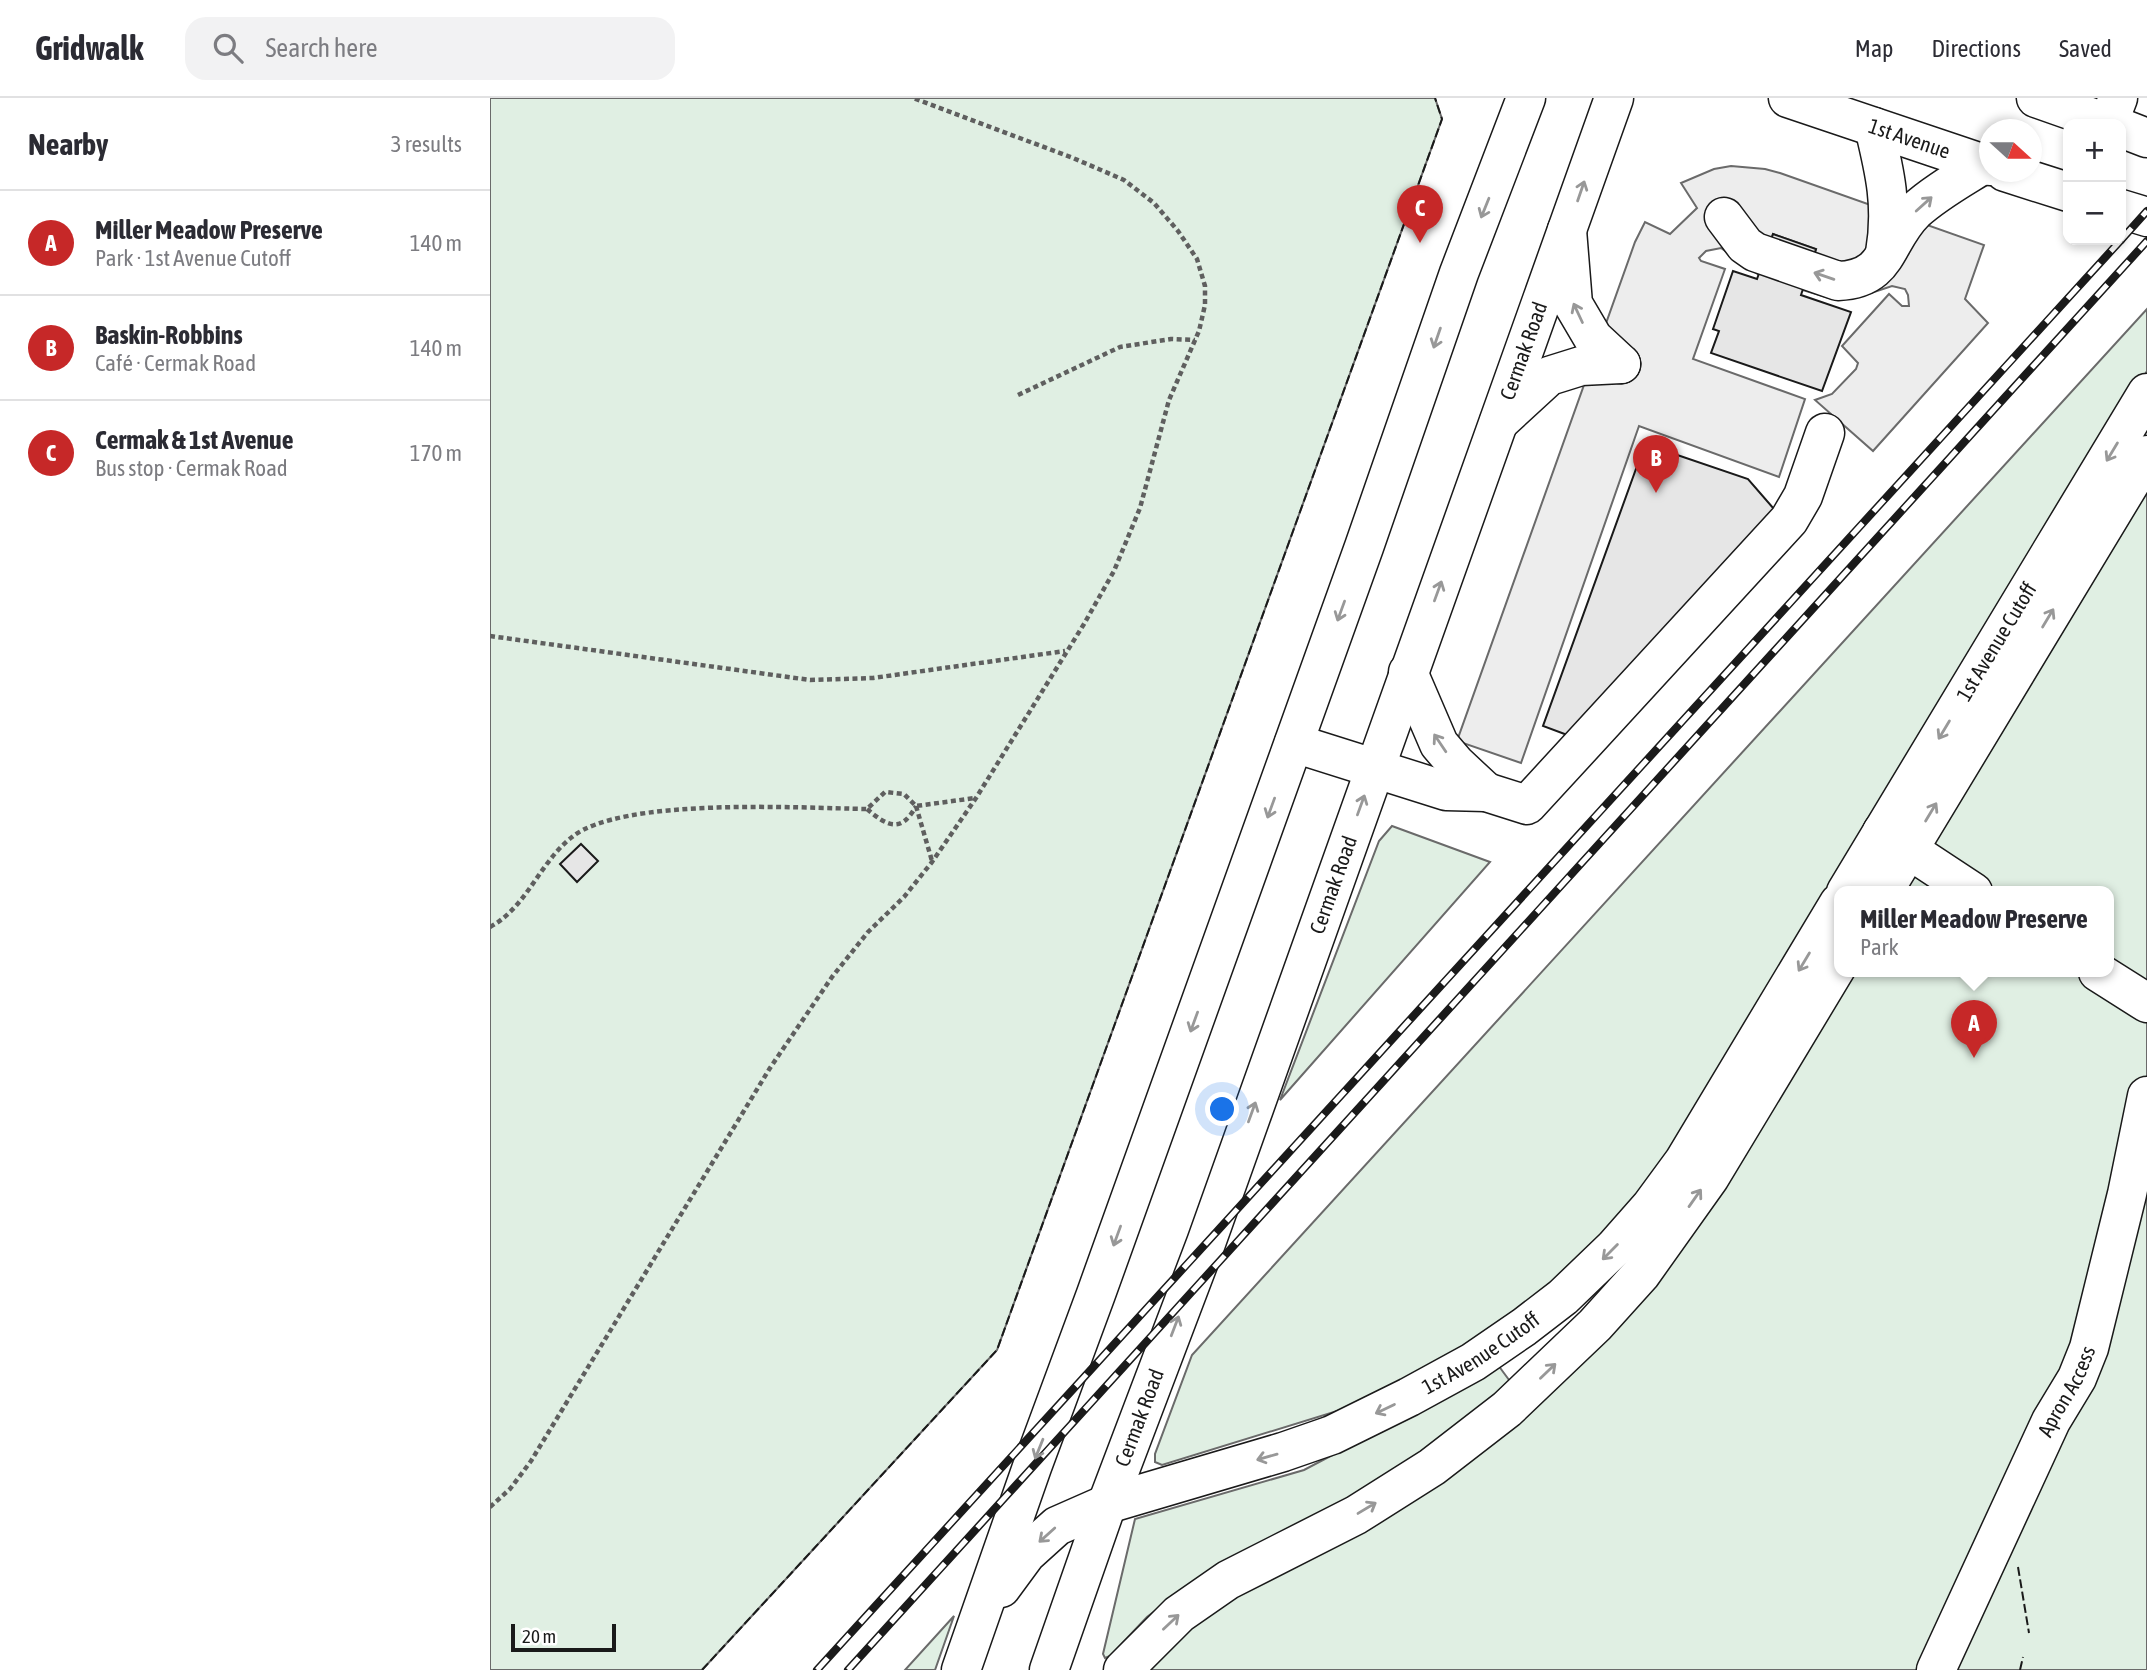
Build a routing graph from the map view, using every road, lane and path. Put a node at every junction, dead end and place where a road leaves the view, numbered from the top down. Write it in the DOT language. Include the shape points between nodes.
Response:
graph roads {
  1 [pos="913,98"];
  2 [pos="1495,98"];
  3 [pos="1526,98"];
  4 [pos="1614,98"];
  5 [pos="1788,98"];
  6 [pos="2036,98"];
  7 [pos="2118,98"];
  8 [pos="2095,119"];
  9 [pos="2111,119"];
  10 [pos="1874,127"];
  11 [pos="2126,130"];
  12 [pos="2147,138"];
  13 [pos="1503,161"];
  14 [pos="1979,162"];
  15 [pos="1979,174"];
  16 [pos="2038,182"];
  17 [pos="2063,190"];
  18 [pos="2126,211"];
  19 [pos="1724,217"];
  20 [pos="2147,217"];
  21 [pos="1567,230"];
  22 [pos="1884,259"];
  23 [pos="1195,341"];
  24 [pos="2147,393"];
  25 [pos="1018,395"];
  26 [pos="1499,422"];
  27 [pos="1825,433"];
  28 [pos="2147,455"];
  29 [pos="490,636"];
  30 [pos="1066,651"];
  31 [pos="1408,672"];
  32 [pos="1294,743"];
  33 [pos="1374,768"];
  34 [pos="1486,792"];
  35 [pos="975,798"];
  36 [pos="916,806"];
  37 [pos="867,809"];
  38 [pos="1895,841"];
  39 [pos="932,862"];
  40 [pos="1852,886"];
  41 [pos="1884,886"];
  42 [pos="1964,886"];
  43 [pos="1834,911"];
  44 [pos="490,927"];
  45 [pos="1834,971"];
  46 [pos="2106,977"];
  47 [pos="2147,1003"];
  48 [pos="2147,1096"];
  49 [pos="1107,1504"];
  50 [pos="490,1507"];
  51 [pos="979,1618"];
  52 [pos="961,1670"];
  53 [pos="1049,1670"];
  54 [pos="1123,1670"];
  55 [pos="1936,1670"];
  1 -- 23 [label="path" via="1124,180 1154,203 1197,259 1205,305"];
  2 -- 13 [label="main road"];
  3 -- 13 [label="main road"];
  21 -- 4 [label="main road, Cermak Road, one-way"];
  5 -- 10 [label="main road, 1st Avenue"];
  6 -- 8 [label="main road"];
  7 -- 9 [label="main road"];
  10 -- 14 [label="main road, 1st Avenue"];
  10 -- 22 [label="main road" via="1889,206"];
  11 -- 12 [label="main road"];
  13 -- 32 [label="main road, one-way" via="1459,273"];
  22 -- 15 [label="main road, one-way" via="1903,225 1935,194"];
  16 -- 17 [label="main road, 1st Avenue"];
  18 -- 20 [label="main road"];
  22 -- 19 [label="main road, one-way" via="1868,275 1838,281 1755,252"];
  21 -- 26 [label="main road, Cermak Road"];
  26 -- 21 [label="main road, one-way" via="1549,376 1592,364 1621,364 1593,338 1573,304"];
  23 -- 25 [label="path" via="1171,339 1120,347"];
  23 -- 30 [label="path" via="1169,400 1140,508 1114,571"];
  24 -- 38 [label="main road, 1st Avenue Cutoff, one-way"];
  31 -- 26 [label="main road, Cermak Road, one-way"];
  27 -- 34 [label="main road" via="1803,496 1789,520 1527,805"];
  38 -- 28 [label="main road, 1st Avenue Cutoff, one-way"];
  29 -- 30 [label="path" via="810,680 873,678"];
  30 -- 35 [label="path"];
  31 -- 33 [label="main road, Cermak Road"];
  34 -- 31 [label="main road, one-way" via="1439,744"];
  32 -- 33 [label="main road"];
  32 -- 51 [label="main road, one-way"];
  33 -- 34 [label="main road" via="1446,791"];
  49 -- 33 [label="main road, Cermak Road, one-way" via="1206,1243"];
  35 -- 36 [label="path"];
  35 -- 39 [label="path"];
  36 -- 37 [label="path" via="904,794 885,792"];
  36 -- 37 [label="path" via="910,818 898,825 884,823"];
  36 -- 39 [label="path"];
  37 -- 44 [label="path" via="752,807 617,817 573,835 505,919"];
  38 -- 40 [label="main road, 1st Avenue Cutoff"];
  38 -- 41 [label="main road, 1st Avenue Cutoff"];
  38 -- 42 [label="main road"];
  39 -- 50 [label="path" via="824,988 531,1461"];
  43 -- 49 [label="main road, 1st Avenue Cutoff, one-way" via="1684,1161 1621,1240 1563,1297 1473,1362 1332,1435"];
  54 -- 45 [label="main road, one-way" via="1179,1614 1228,1580 1356,1515 1432,1467 1507,1409 1595,1325 1641,1274 1710,1177"];
  46 -- 47 [label="main road"];
  48 -- 55 [label="main road, Apron Access" via="2089,1348"];
  49 -- 51 [label="main road, 1st Avenue Cutoff, one-way" via="1057,1526 1041,1540"];
  49 -- 53 [label="main road, Cermak Road"];
  51 -- 52 [label="main road"];
}
